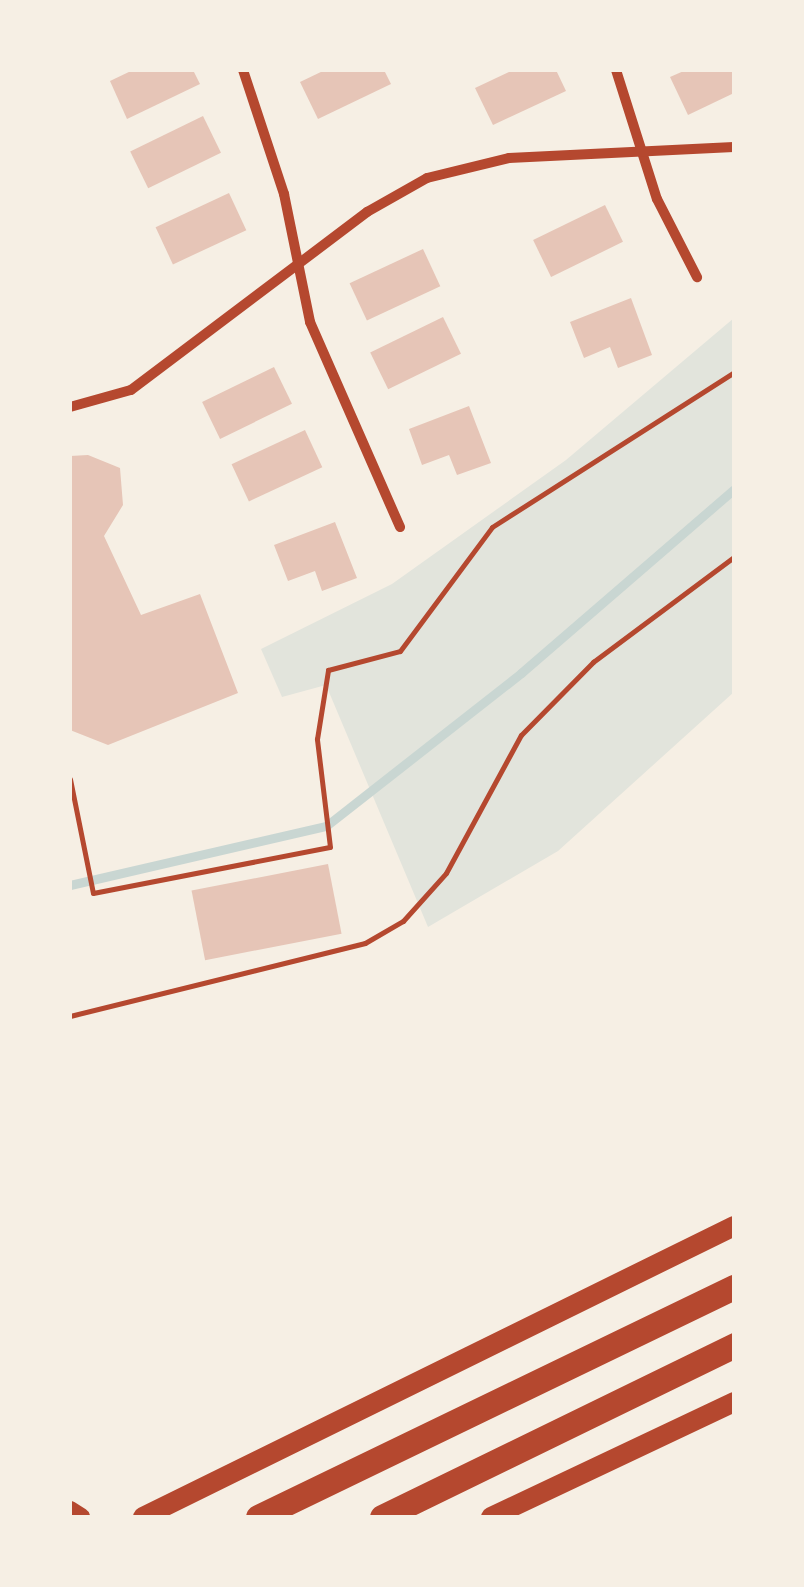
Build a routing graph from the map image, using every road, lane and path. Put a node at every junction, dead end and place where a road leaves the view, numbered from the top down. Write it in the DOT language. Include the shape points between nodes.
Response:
graph roads {
  1 [pos="243,70"];
  2 [pos="616,70"];
  3 [pos="734,147"];
  4 [pos="641,152"];
  5 [pos="297,266"];
  6 [pos="697,277"];
  7 [pos="734,372"];
  8 [pos="70,406"];
  9 [pos="400,527"];
  10 [pos="734,557"];
  11 [pos="70,779"];
  12 [pos="70,1016"];
  13 [pos="734,1226"];
  14 [pos="734,1287"];
  15 [pos="734,1345"];
  16 [pos="734,1402"];
  17 [pos="70,1510"];
  18 [pos="81,1517"];
  19 [pos="143,1517"];
  20 [pos="258,1517"];
  21 [pos="382,1517"];
  22 [pos="491,1517"];
  1 -- 5 [label="street" via="284,194"];
  2 -- 4 [label="street"];
  3 -- 4 [label="street"];
  4 -- 5 [label="street" via="509,158 428,178"];
  4 -- 6 [label="street"];
  5 -- 8 [label="street" via="131,390"];
  5 -- 9 [label="street" via="310,322"];
  7 -- 11 [label="path" via="492,527 400,651 328,670 317,739 330,847 93,893"];
  10 -- 12 [label="path" via="593,662 521,735 446,873 403,920 365,944"];
  13 -- 19 [label="main road"];
  14 -- 20 [label="highway"];
  15 -- 21 [label="highway"];
  16 -- 22 [label="main road"];
  17 -- 18 [label="street"];
}
